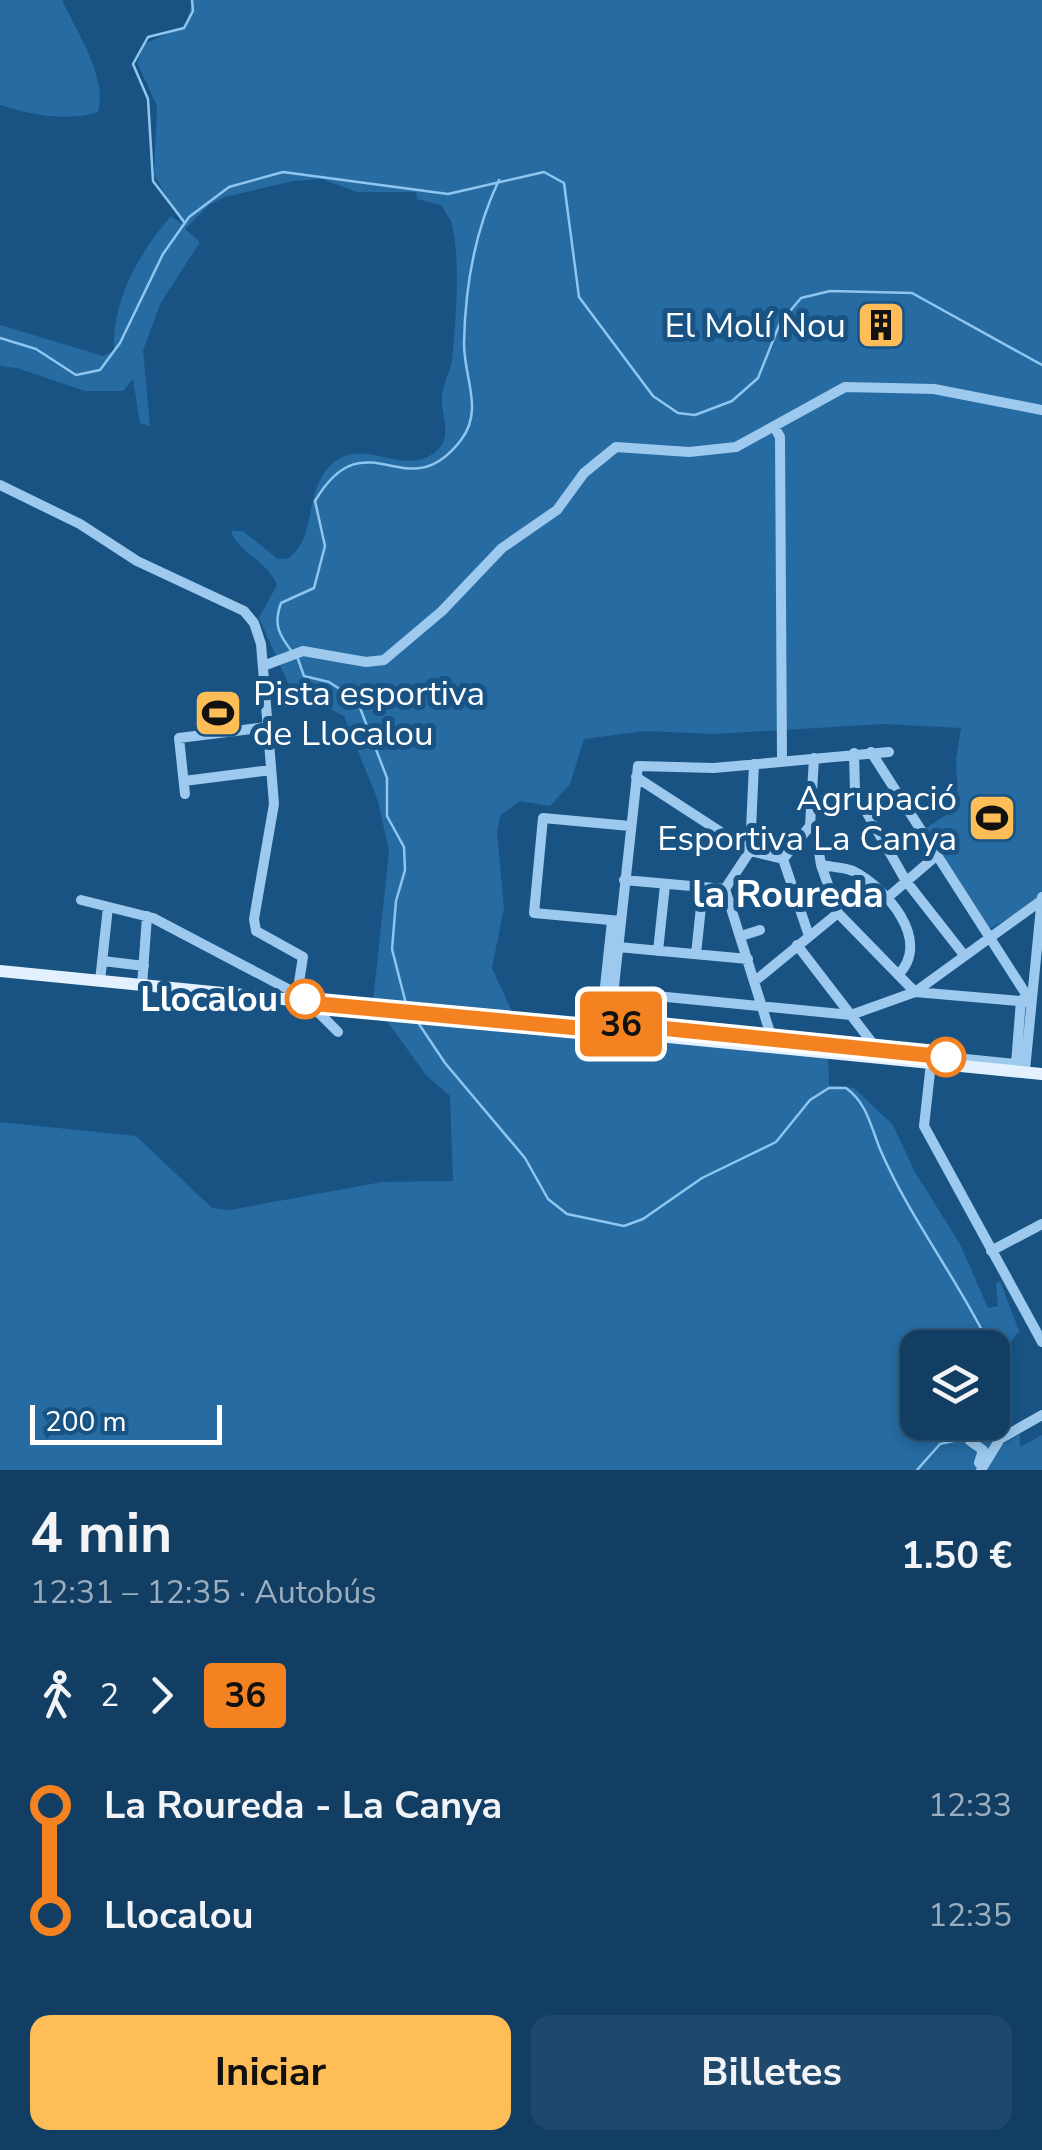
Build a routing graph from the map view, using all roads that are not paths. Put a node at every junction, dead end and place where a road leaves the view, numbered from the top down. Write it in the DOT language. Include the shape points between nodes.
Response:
graph roads {
  1 [pos="1042,410"];
  2 [pos="775,428"];
  3 [pos="0,485"];
  4 [pos="264,672"];
  5 [pos="267,728"];
  6 [pos="871,752"];
  7 [pos="889,752"];
  8 [pos="854,753"];
  9 [pos="814,758"];
  10 [pos="782,760"];
  11 [pos="754,764"];
  12 [pos="271,770"];
  13 [pos="637,772"];
  14 [pos="184,781"];
  15 [pos="185,794"];
  16 [pos="630,826"];
  17 [pos="810,826"];
  18 [pos="750,851"];
  19 [pos="936,856"];
  20 [pos="784,859"];
  21 [pos="821,865"];
  22 [pos="624,880"];
  23 [pos="906,881"];
  24 [pos="665,885"];
  25 [pos="703,888"];
  26 [pos="725,889"];
  27 [pos="750,898"];
  28 [pos="886,898"];
  29 [pos="1042,899"];
  30 [pos="82,900"];
  31 [pos="731,904"];
  32 [pos="108,907"];
  33 [pos="838,912"];
  34 [pos="147,916"];
  35 [pos="616,921"];
  36 [pos="760,930"];
  37 [pos="741,936"];
  38 [pos="809,936"];
  39 [pos="986,936"];
  40 [pos="796,945"];
  41 [pos="618,947"];
  42 [pos="658,951"];
  43 [pos="696,954"];
  44 [pos="964,955"];
  45 [pos="748,960"];
  46 [pos="103,961"];
  47 [pos="144,966"];
  48 [pos="0,972"];
  49 [pos="898,975"];
  50 [pos="755,980"];
  51 [pos="100,982"];
  52 [pos="142,986"];
  53 [pos="609,992"];
  54 [pos="915,992"];
  55 [pos="300,999"];
  56 [pos="1026,1001"];
  57 [pos="764,1008"];
  58 [pos="851,1015"];
  59 [pos="604,1022"];
  60 [pos="338,1032"];
  61 [pos="772,1039"];
  62 [pos="877,1050"];
  63 [pos="931,1063"];
  64 [pos="1022,1067"];
  65 [pos="1042,1074"];
  66 [pos="1042,1224"];
  67 [pos="991,1251"];
  68 [pos="1042,1342"];
  69 [pos="1042,1416"];
  70 [pos="974,1440"];
  71 [pos="979,1470"];
  1 -- 2 [label="street" via="934,389 845,387"];
  2 -- 4 [label="street" via="712,452 616,446 557,510 502,548 384,660 303,651"];
  2 -- 10 [label="street"];
  3 -- 4 [label="street" via="244,611 258,634"];
  4 -- 5 [label="street"];
  5 -- 12 [label="street"];
  5 -- 14 [label="street" via="178,738"];
  6 -- 7 [label="street"];
  6 -- 8 [label="street"];
  6 -- 19 [label="street"];
  8 -- 9 [label="street"];
  8 -- 23 [label="street" via="855,792"];
  9 -- 10 [label="street"];
  9 -- 17 [label="street"];
  10 -- 11 [label="street"];
  11 -- 13 [label="street"];
  11 -- 18 [label="street"];
  12 -- 14 [label="street"];
  12 -- 55 [label="street" via="274,804 254,919 256,931 304,956"];
  13 -- 16 [label="street"];
  13 -- 18 [label="street"];
  14 -- 15 [label="street"];
  16 -- 22 [label="street"];
  16 -- 35 [label="street" via="542,818 534,913"];
  17 -- 20 [label="street"];
  17 -- 21 [label="street"];
  18 -- 20 [label="street"];
  18 -- 26 [label="street"];
  19 -- 23 [label="street"];
  19 -- 39 [label="street"];
  20 -- 38 [label="street"];
  21 -- 28 [label="street" via="857,874"];
  21 -- 33 [label="street"];
  22 -- 24 [label="street"];
  22 -- 35 [label="street"];
  23 -- 28 [label="street"];
  23 -- 44 [label="street"];
  24 -- 25 [label="street"];
  24 -- 42 [label="street"];
  25 -- 26 [label="street"];
  25 -- 43 [label="street"];
  26 -- 31 [label="street"];
  27 -- 31 [label="street"];
  28 -- 49 [label="street" via="907,928 908,955"];
  29 -- 39 [label="street"];
  29 -- 56 [label="street"];
  30 -- 32 [label="street"];
  31 -- 37 [label="street"];
  32 -- 34 [label="street"];
  32 -- 46 [label="street"];
  33 -- 38 [label="street"];
  33 -- 49 [label="street"];
  34 -- 47 [label="street"];
  34 -- 55 [label="street"];
  35 -- 41 [label="street"];
  35 -- 53 [label="street"];
  36 -- 37 [label="street"];
  37 -- 45 [label="street"];
  38 -- 40 [label="street"];
  39 -- 44 [label="street"];
  39 -- 56 [label="street"];
  40 -- 50 [label="street"];
  40 -- 58 [label="street"];
  41 -- 42 [label="street"];
  41 -- 53 [label="street"];
  42 -- 43 [label="street"];
  43 -- 45 [label="street"];
  44 -- 54 [label="street"];
  45 -- 50 [label="street"];
  46 -- 47 [label="street"];
  46 -- 51 [label="street"];
  47 -- 52 [label="street"];
  48 -- 51 [label="main road"];
  49 -- 54 [label="street"];
  50 -- 57 [label="street"];
  51 -- 52 [label="main road"];
  52 -- 55 [label="main road"];
  53 -- 57 [label="street"];
  53 -- 59 [label="street"];
  54 -- 56 [label="street"];
  54 -- 58 [label="street"];
  55 -- 59 [label="main road" via="437,1015"];
  55 -- 60 [label="street"];
  56 -- 64 [label="street"];
  57 -- 58 [label="street"];
  57 -- 61 [label="street"];
  58 -- 62 [label="street"];
  59 -- 61 [label="street"];
  59 -- 63 [label="main road"];
  61 -- 62 [label="street"];
  62 -- 64 [label="street"];
  63 -- 64 [label="main road"];
  63 -- 67 [label="street" via="924,1126"];
  64 -- 65 [label="main road"];
  66 -- 67 [label="street"];
  67 -- 68 [label="street"];
  69 -- 71 [label="street" via="1000,1439"];
  70 -- 71 [label="street" via="983,1450"];
}
